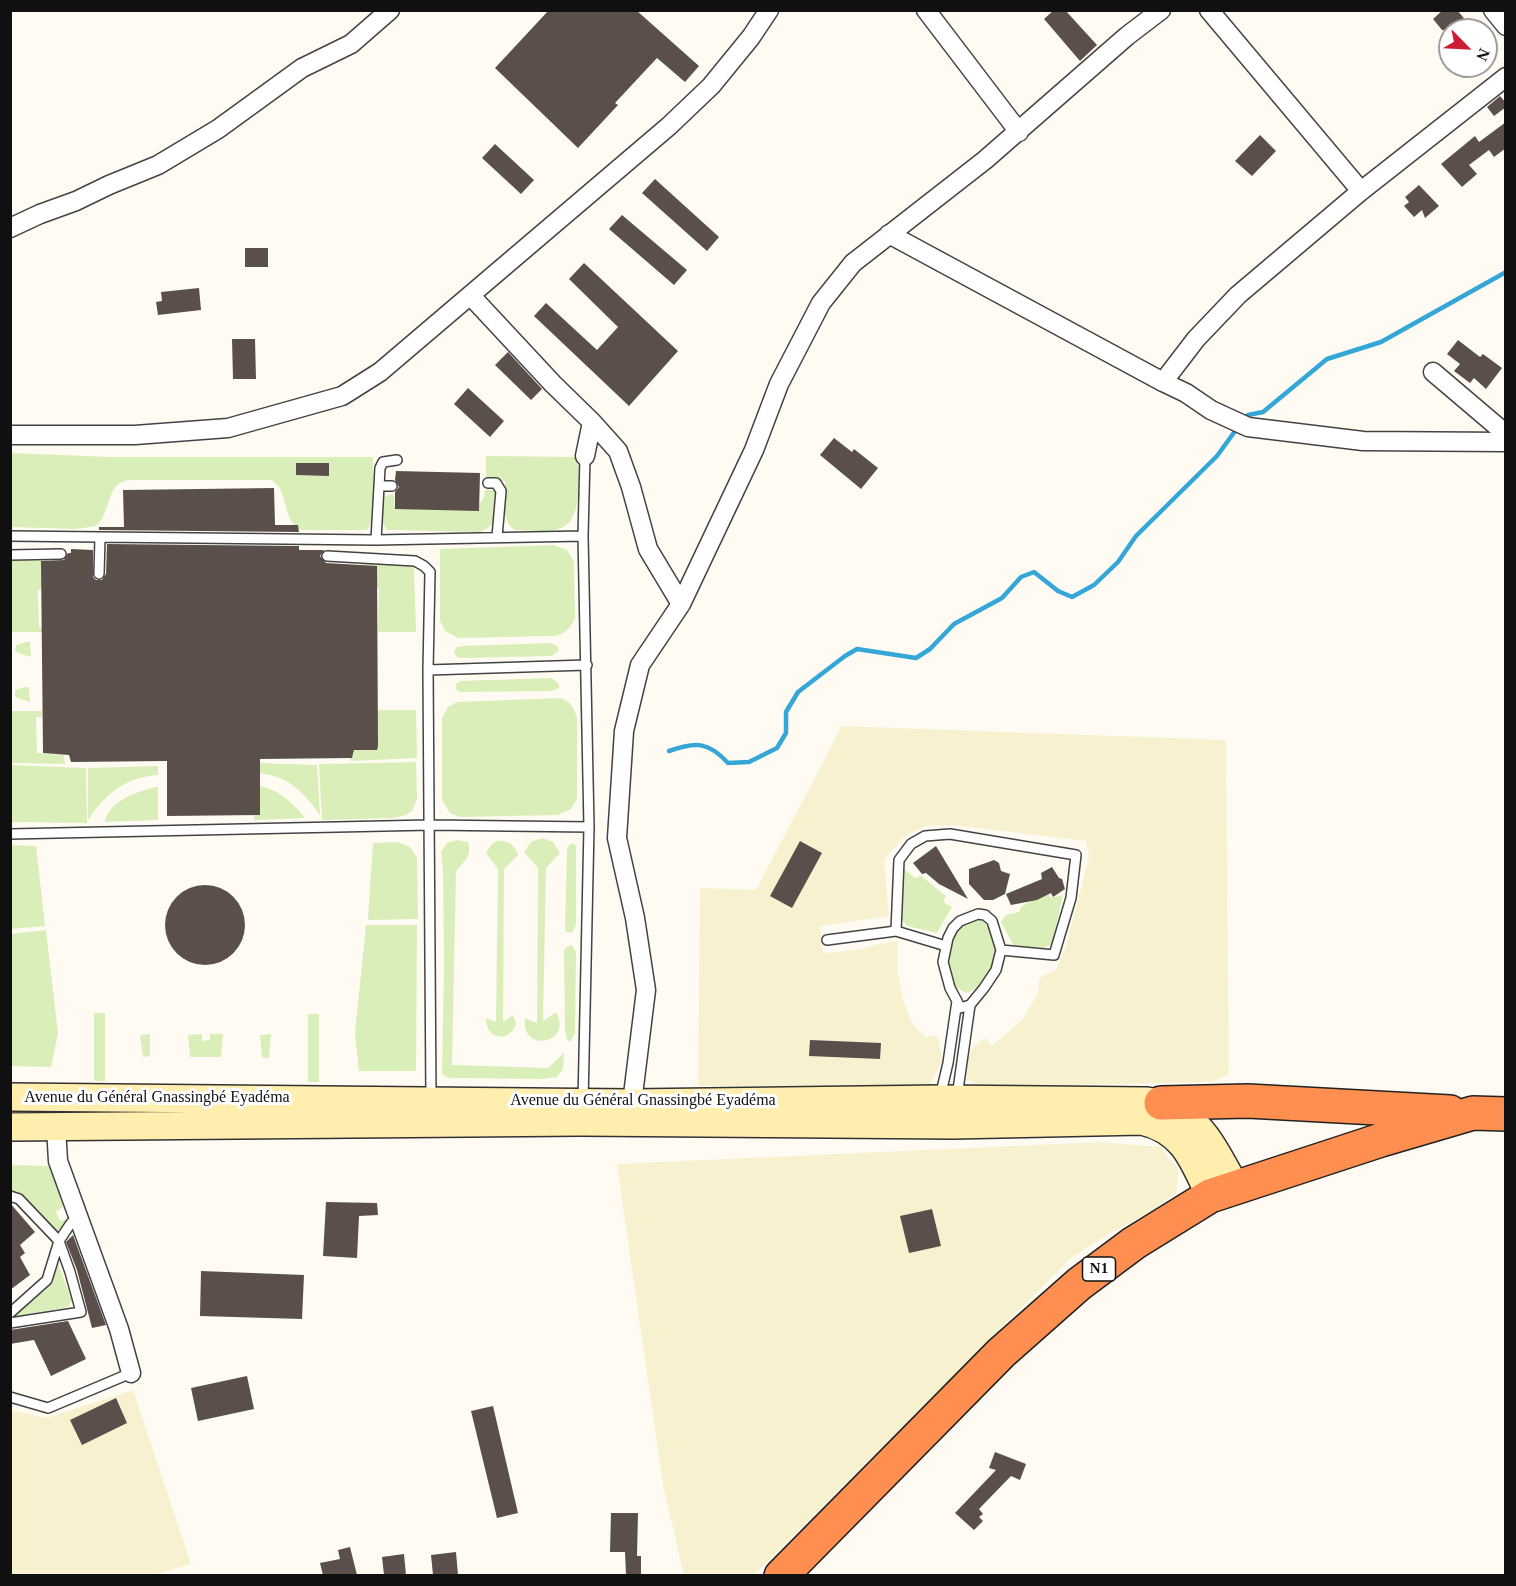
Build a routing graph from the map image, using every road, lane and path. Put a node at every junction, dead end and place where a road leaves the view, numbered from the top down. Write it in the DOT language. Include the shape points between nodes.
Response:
graph roads {
  1 [pos="390,10"];
  2 [pos="769,10"];
  3 [pos="1161,10"];
  4 [pos="1209,10"];
  5 [pos="1493,10"];
  6 [pos="932,13"];
  7 [pos="1506,26"];
  8 [pos="1506,77"];
  9 [pos="1019,132"];
  10 [pos="1361,192"];
  11 [pos="10,228"];
  12 [pos="889,234"];
  13 [pos="471,296"];
  14 [pos="1433,372"];
  15 [pos="1163,382"];
  16 [pos="592,422"];
  17 [pos="1506,434"];
  18 [pos="10,435"];
  19 [pos="1506,442"];
  20 [pos="585,456"];
  21 [pos="397,460"];
  22 [pos="488,483"];
  23 [pos="379,486"];
  24 [pos="392,486"];
  25 [pos="10,536"];
  26 [pos="583,536"];
  27 [pos="497,537"];
  28 [pos="100,538"];
  29 [pos="376,540"];
  30 [pos="61,554"];
  31 [pos="10,555"];
  32 [pos="327,556"];
  33 [pos="99,574"];
  34 [pos="681,604"];
  35 [pos="586,665"];
  36 [pos="428,670"];
  37 [pos="430,825"];
  38 [pos="589,827"];
  39 [pos="10,834"];
  40 [pos="896,931"];
  41 [pos="827,940"];
  42 [pos="946,946"];
  43 [pos="1001,950"];
  44 [pos="957,1001"];
  45 [pos="970,1005"];
  46 [pos="10,1097"];
  47 [pos="632,1103"];
  48 [pos="1161,1103"];
  49 [pos="944,1108"];
  50 [pos="431,1111"];
  51 [pos="582,1112"];
  52 [pos="1473,1113"];
  53 [pos="1506,1114"];
  54 [pos="10,1127"];
  55 [pos="56,1127"];
  56 [pos="1222,1191"];
  57 [pos="10,1196"];
  58 [pos="80,1221"];
  59 [pos="58,1242"];
  60 [pos="10,1313"];
  61 [pos="10,1323"];
  62 [pos="131,1373"];
  63 [pos="10,1397"];
  64 [pos="781,1575"];
  1 -- 11 [label="street" via="351,44 302,68 218,129 158,165"];
  2 -- 13 [label="street" via="711,86"];
  3 -- 9 [label="street"];
  4 -- 10 [label="street"];
  5 -- 7 [label="street"];
  6 -- 9 [label="street"];
  8 -- 10 [label="street"];
  9 -- 12 [label="street"];
  10 -- 15 [label="street" via="1238,295 1196,339"];
  12 -- 15 [label="street"];
  12 -- 34 [label="street" via="853,263 822,303 778,384 754,450"];
  13 -- 16 [label="street"];
  13 -- 18 [label="street" via="373,376 342,396 315,405 228,428 179,433"];
  14 -- 17 [label="street"];
  15 -- 19 [label="street" via="1240,424 1364,441"];
  16 -- 20 [label="street"];
  16 -- 34 [label="street" via="618,451 648,549"];
  20 -- 26 [label="lane"];
  21 -- 23 [label="lane" via="383,462"];
  22 -- 27 [label="lane" via="496,483 501,491"];
  23 -- 24 [label="lane"];
  23 -- 29 [label="lane"];
  25 -- 28 [label="lane"];
  26 -- 27 [label="lane"];
  26 -- 35 [label="lane"];
  27 -- 29 [label="lane"];
  28 -- 29 [label="lane"];
  28 -- 33 [label="lane"];
  30 -- 31 [label="lane"];
  32 -- 36 [label="lane" via="415,561 430,572"];
  34 -- 47 [label="street" via="640,665 624,731 617,838 646,990"];
  35 -- 36 [label="lane"];
  35 -- 38 [label="lane"];
  36 -- 37 [label="lane"];
  37 -- 38 [label="lane"];
  37 -- 39 [label="lane"];
  37 -- 50 [label="lane"];
  38 -- 51 [label="lane"];
  40 -- 41 [label="lane"];
  40 -- 42 [label="lane"];
  40 -- 43 [label="lane" via="899,860 911,844 925,836 950,834 1076,855 1071,898 1054,955"];
  42 -- 43 [label="lane" via="960,921 978,914 992,921"];
  42 -- 44 [label="lane" via="943,962"];
  43 -- 45 [label="lane" via="996,970"];
  44 -- 45 [label="lane" via="960,1008"];
  44 -- 49 [label="lane"];
  45 -- 49 [label="lane"];
  46 -- 50 [label="main road, Avenue du Général Gnassingbé Eyadéma"];
  47 -- 49 [label="main road, Avenue du Général Gnassingbé Eyadéma"];
  47 -- 51 [label="main road, Avenue du Général Gnassingbé Eyadéma"];
  48 -- 49 [label="main road, Avenue du Général Gnassingbé Eyadéma"];
  48 -- 52 [label="highway" via="1248,1101"];
  48 -- 56 [label="main road, Avenue du Général Gnassingbé Eyadéma" via="1184,1114 1207,1136"];
  49 -- 51 [label="main road, Avenue du Général Gnassingbé Eyadéma"];
  49 -- 56 [label="main road, Avenue du Général Gnassingbé Eyadéma" via="1157,1125 1172,1133"];
  50 -- 51 [label="main road, Avenue du Général Gnassingbé Eyadéma"];
  50 -- 55 [label="main road, Avenue du Général Gnassingbé Eyadéma"];
  52 -- 53 [label="highway, N1"];
  52 -- 56 [label="highway, N1"];
  54 -- 55 [label="main road, Avenue du Général Gnassingbé Eyadéma"];
  55 -- 58 [label="street" via="58,1161"];
  56 -- 64 [label="highway, N1" via="1134,1243 1034,1322"];
  57 -- 59 [label="lane" via="19,1199"];
  58 -- 59 [label="lane" via="71,1223"];
  58 -- 62 [label="street"];
  59 -- 60 [label="lane" via="47,1280"];
  59 -- 61 [label="lane" via="81,1312"];
  62 -- 63 [label="lane" via="48,1408"];
}
